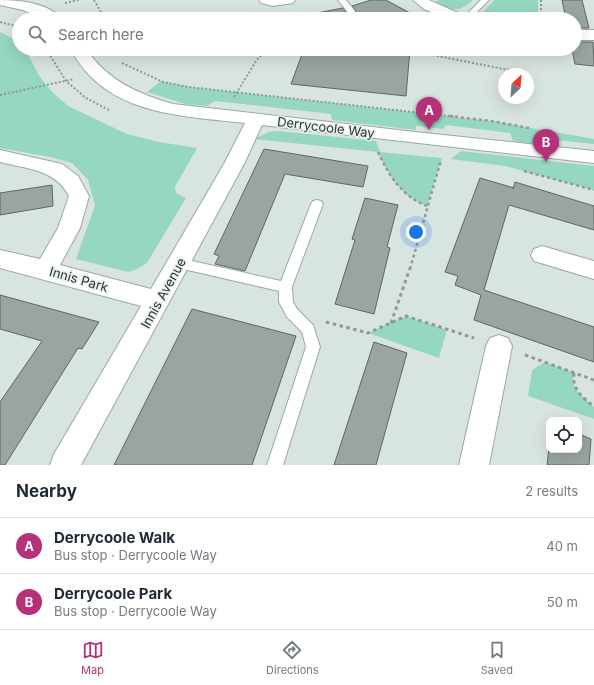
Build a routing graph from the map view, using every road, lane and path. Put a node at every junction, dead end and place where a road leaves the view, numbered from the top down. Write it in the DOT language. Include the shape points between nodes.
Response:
graph roads {
  1 [pos="79,0"];
  2 [pos="94,0"];
  3 [pos="266,0"];
  4 [pos="288,0"];
  5 [pos="342,0"];
  6 [pos="420,0"];
  7 [pos="485,0"];
  8 [pos="541,0"];
  9 [pos="0,1"];
  10 [pos="61,4"];
  11 [pos="43,12"];
  12 [pos="100,12"];
  13 [pos="352,12"];
  14 [pos="443,12"];
  15 [pos="473,12"];
  16 [pos="541,12"];
  17 [pos="0,21"];
  18 [pos="12,25"];
  19 [pos="582,35"];
  20 [pos="594,35"];
  21 [pos="82,56"];
  22 [pos="261,56"];
  23 [pos="438,56"];
  24 [pos="118,60"];
  25 [pos="499,68"];
  26 [pos="97,74"];
  27 [pos="237,92"];
  28 [pos="0,95"];
  29 [pos="230,103"];
  30 [pos="256,119"];
  31 [pos="536,129"];
  32 [pos="378,152"];
  33 [pos="0,156"];
  34 [pos="594,157"];
  35 [pos="442,158"];
  36 [pos="520,170"];
  37 [pos="594,190"];
  38 [pos="317,204"];
  39 [pos="427,206"];
  40 [pos="542,255"];
  41 [pos="0,259"];
  42 [pos="180,263"];
  43 [pos="46,270"];
  44 [pos="594,270"];
  45 [pos="285,286"];
  46 [pos="158,301"];
  47 [pos="292,313"];
  48 [pos="390,323"];
  49 [pos="499,346"];
  50 [pos="574,372"];
  51 [pos="594,380"];
  52 [pos="594,407"];
  53 [pos="65,465"];
  54 [pos="275,465"];
  55 [pos="474,465"];
  1 -- 10 [label="path"];
  2 -- 12 [label="path"];
  3 -- 4 [label="street"];
  5 -- 13 [label="lane"];
  6 -- 14 [label="street"];
  7 -- 15 [label="lane"];
  8 -- 16 [label="path"];
  9 -- 11 [label="street"];
  17 -- 18 [label="path"];
  19 -- 20 [label="street"];
  21 -- 26 [label="street, Derrycoole Way"];
  22 -- 27 [label="path"];
  23 -- 25 [label="path"];
  24 -- 27 [label="path" via="163,82"];
  26 -- 28 [label="path"];
  26 -- 30 [label="street, Derrycoole Way" via="126,94 165,107"];
  27 -- 29 [label="path"];
  27 -- 31 [label="path" via="491,121"];
  30 -- 34 [label="street, Derrycoole Way"];
  30 -- 42 [label="street, Innis Avenue"];
  32 -- 39 [label="path" via="389,174 400,188 418,203"];
  33 -- 43 [label="street" via="55,169 71,181 80,196 69,228"];
  35 -- 39 [label="path"];
  36 -- 37 [label="path"];
  38 -- 45 [label="lane"];
  39 -- 48 [label="path" via="407,279"];
  40 -- 44 [label="street"];
  41 -- 43 [label="street, Innis Park"];
  42 -- 45 [label="lane"];
  42 -- 46 [label="street, Innis Avenue"];
  43 -- 46 [label="street, Innis Park"];
  45 -- 47 [label="lane" via="286,302"];
  46 -- 53 [label="street, Innis Avenue"];
  47 -- 48 [label="path" via="368,333"];
  47 -- 54 [label="lane" via="308,329 313,347"];
  48 -- 49 [label="path" via="406,316"];
  49 -- 50 [label="path"];
  49 -- 55 [label="street"];
  50 -- 51 [label="path"];
  50 -- 52 [label="path" via="573,382 576,390"];
}
